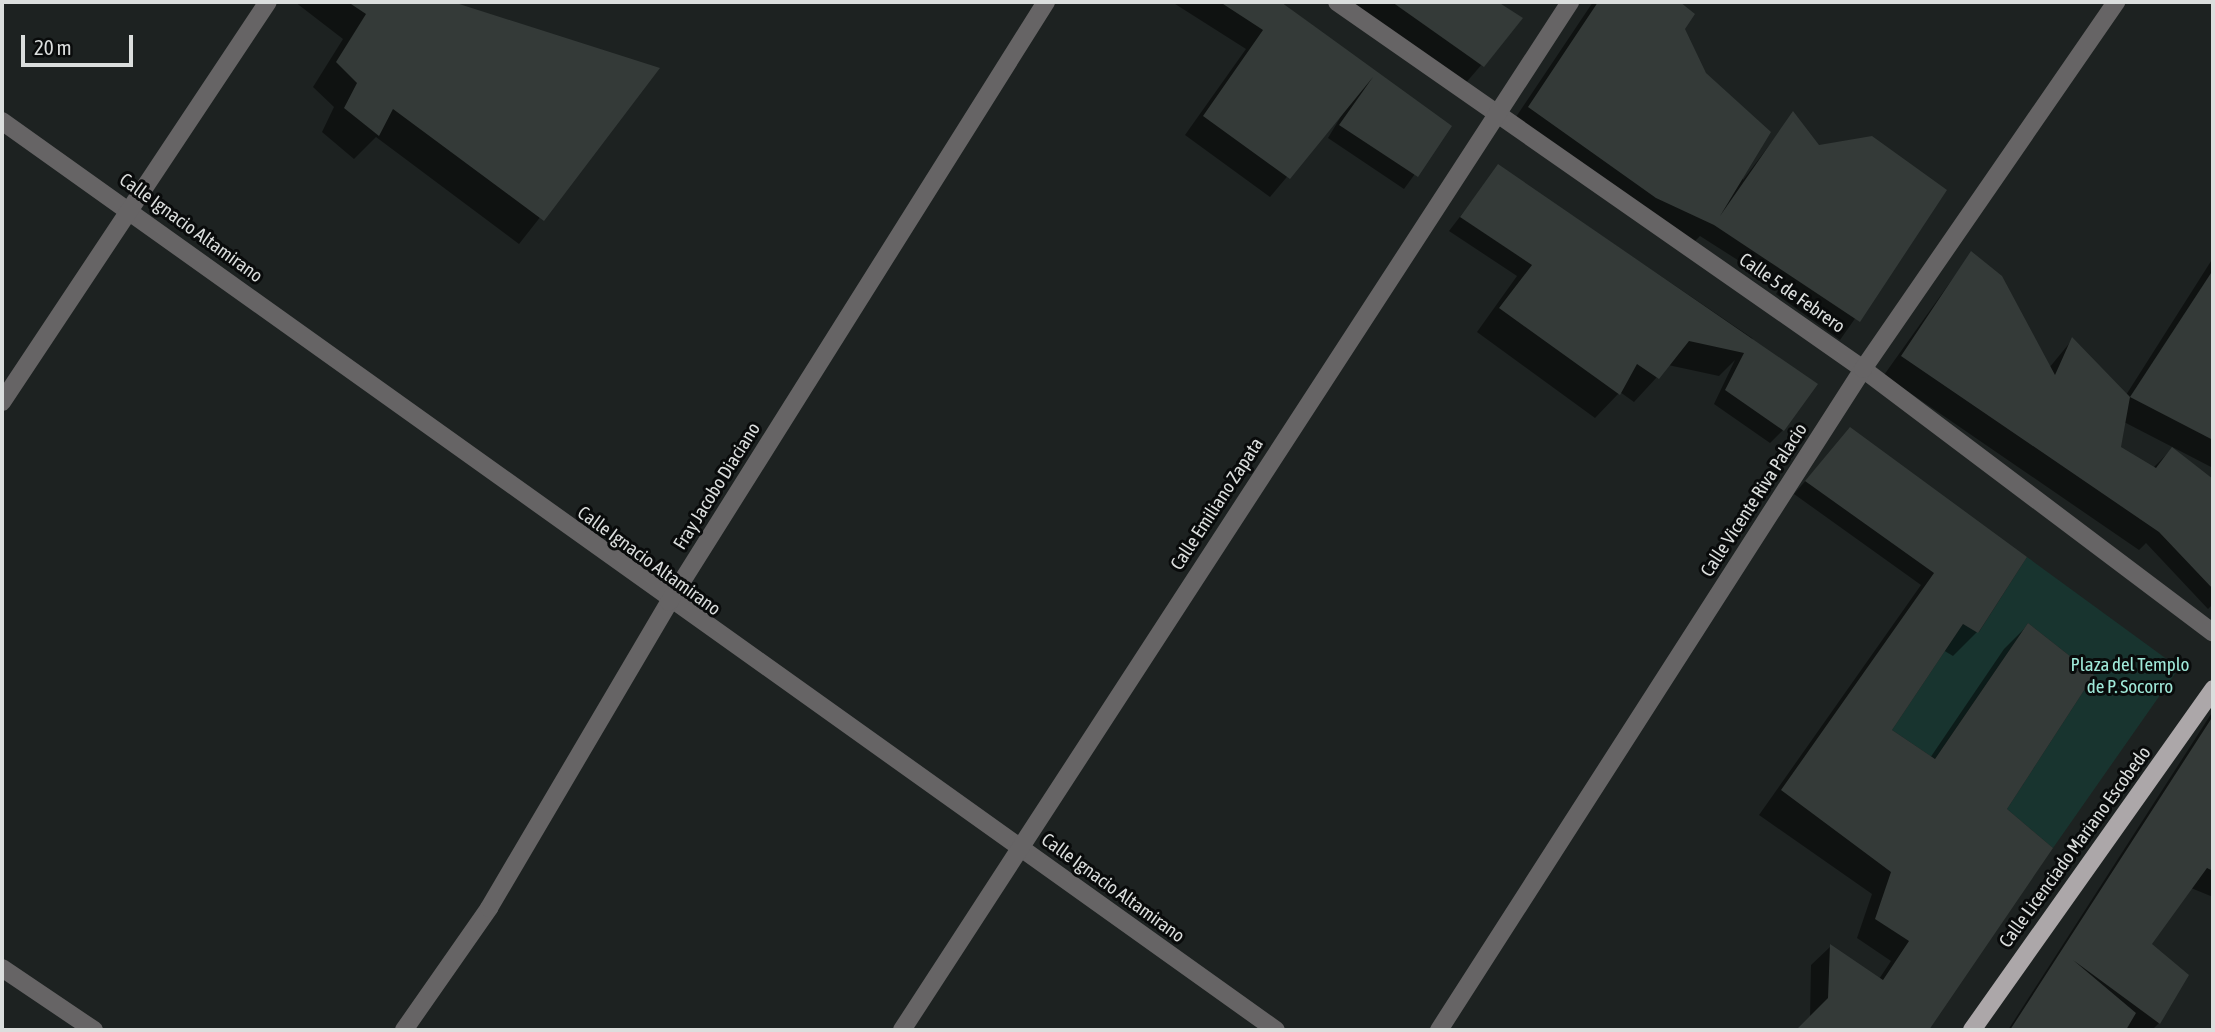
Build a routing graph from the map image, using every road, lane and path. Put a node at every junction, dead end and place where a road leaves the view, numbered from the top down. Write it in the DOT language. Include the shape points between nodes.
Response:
graph roads {
  1 [pos="268,2"];
  2 [pos="1046,2"];
  3 [pos="1337,2"];
  4 [pos="1570,2"];
  5 [pos="2116,2"];
  6 [pos="1497,111"];
  7 [pos="2,121"];
  8 [pos="130,209"];
  9 [pos="1863,369"];
  10 [pos="2,402"];
  11 [pos="669,602"];
  12 [pos="2213,633"];
  13 [pos="2213,690"];
  14 [pos="1020,847"];
  15 [pos="2,968"];
  16 [pos="94,1030"];
  17 [pos="404,1030"];
  18 [pos="902,1030"];
  19 [pos="1276,1030"];
  20 [pos="1439,1030"];
  21 [pos="1972,1030"];
  1 -- 8 [label="street"];
  2 -- 11 [label="street, Fray Jacobo Diaciano"];
  3 -- 6 [label="street, Calle 5 de Febrero"];
  4 -- 6 [label="street, Calle Emiliano Zapata"];
  5 -- 9 [label="street, Calle Vicente Riva Palacio"];
  6 -- 9 [label="street, Calle 5 de Febrero"];
  6 -- 14 [label="street, Calle Emiliano Zapata"];
  7 -- 8 [label="street, Calle Ignacio Altamirano"];
  8 -- 10 [label="street"];
  8 -- 11 [label="street, Calle Ignacio Altamirano"];
  9 -- 12 [label="street, Calle 5 de Febrero"];
  9 -- 20 [label="street, Calle Vicente Riva Palacio"];
  11 -- 14 [label="street, Calle Ignacio Altamirano"];
  11 -- 17 [label="street, Fray Jacobo Diaciano" via="489,908"];
  13 -- 21 [label="main road, Calle Licenciado Mariano Escobedo"];
  14 -- 18 [label="street, Calle Emiliano Zapata"];
  14 -- 19 [label="street, Calle Ignacio Altamirano"];
  15 -- 16 [label="street"];
}
